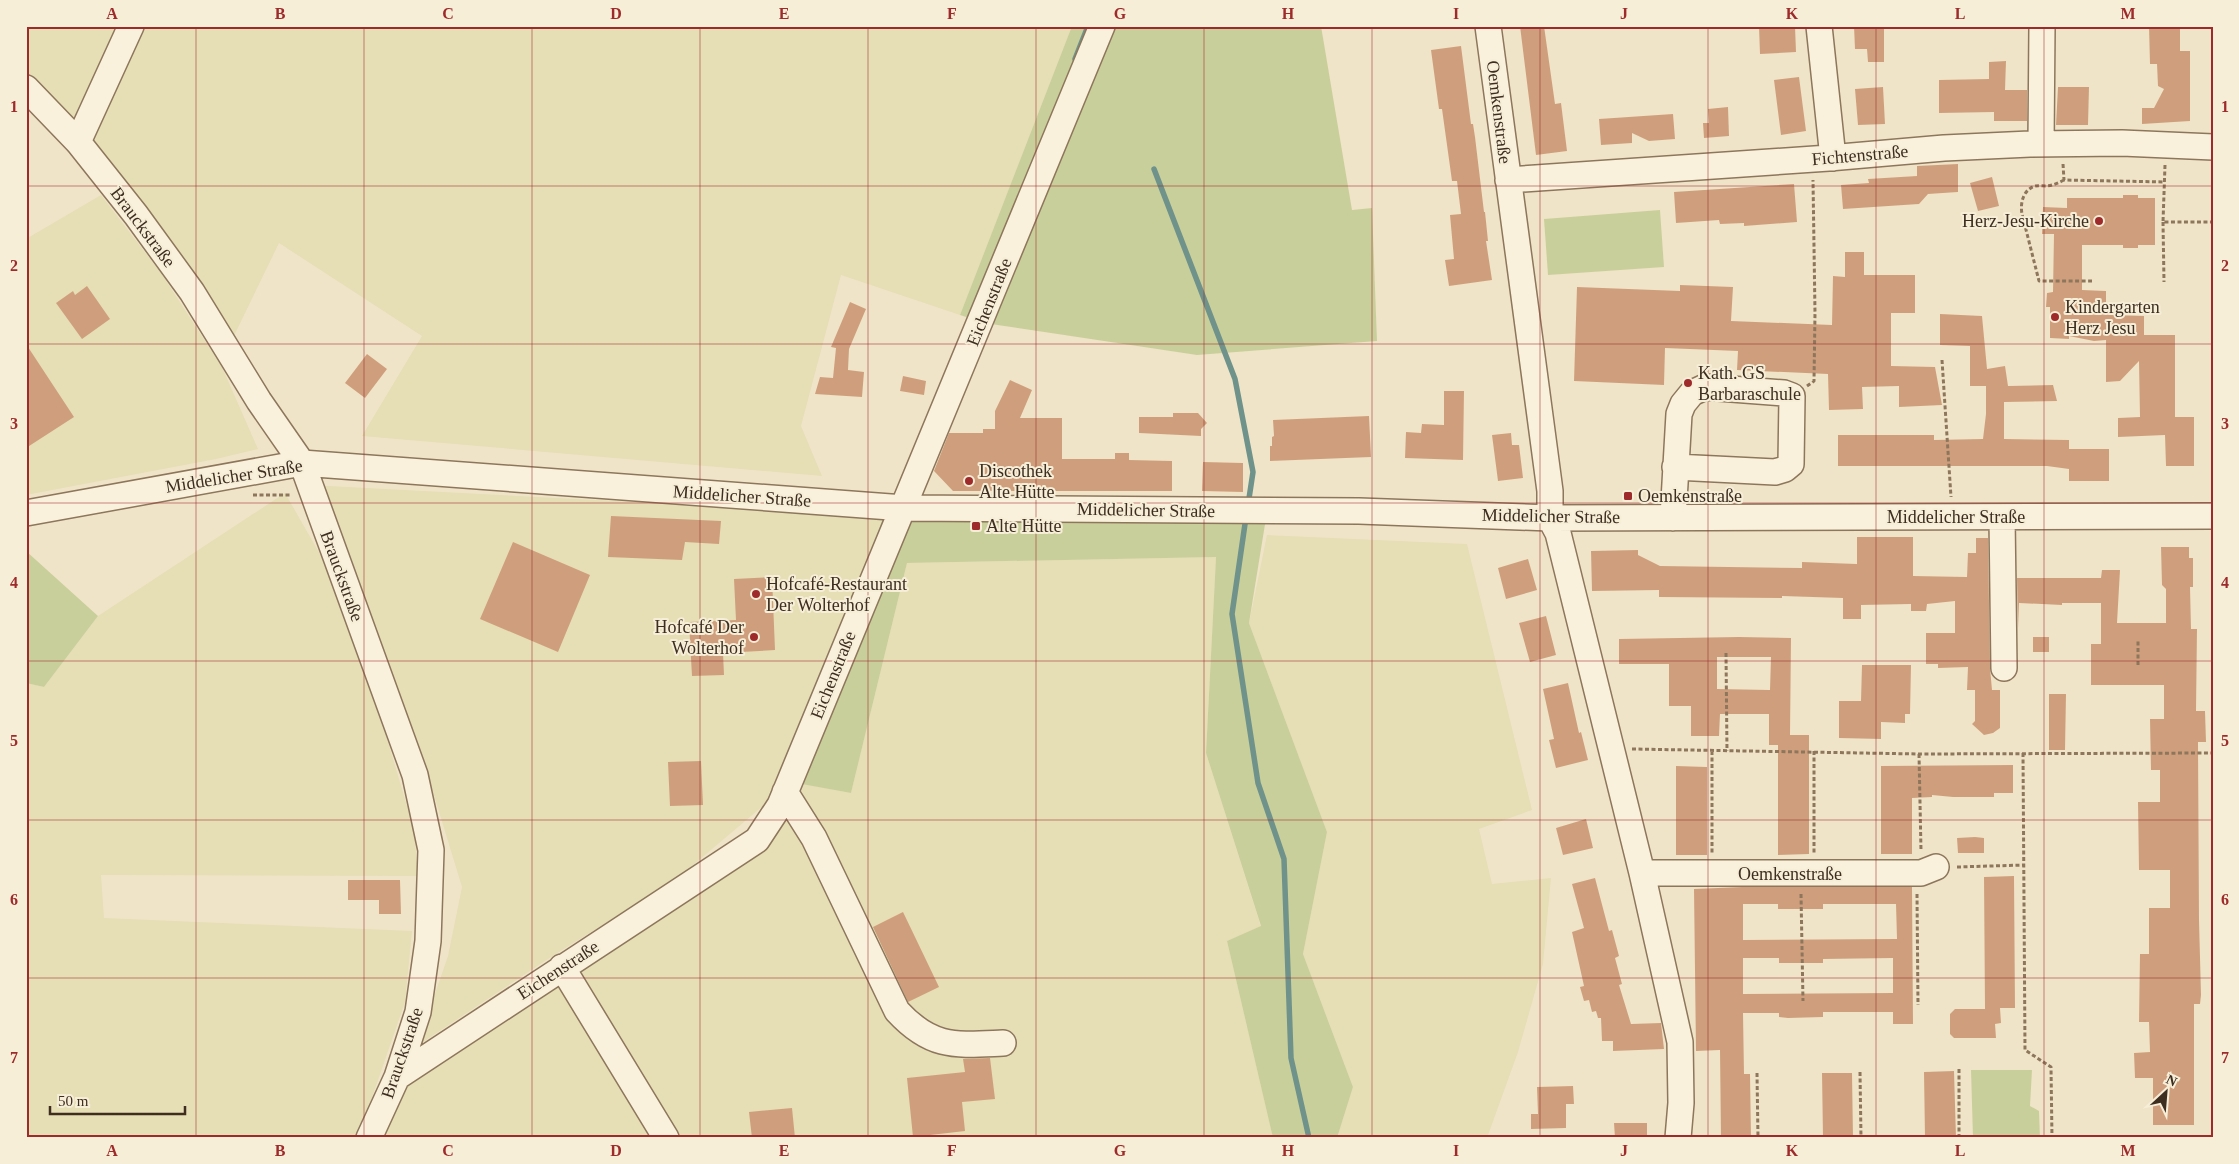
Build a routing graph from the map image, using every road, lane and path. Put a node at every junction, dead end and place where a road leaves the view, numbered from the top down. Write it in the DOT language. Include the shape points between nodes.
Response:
graph roads {
  1 [pos="130,26"];
  2 [pos="1102,26"];
  3 [pos="1488,26"];
  4 [pos="1819,26"];
  5 [pos="2042,26"];
  6 [pos="26,88"];
  7 [pos="78,142"];
  8 [pos="2052,144"];
  9 [pos="2166,145"];
  10 [pos="2213,147"];
  11 [pos="1823,159"];
  12 [pos="1508,180"];
  13 [pos="2064,180"];
  14 [pos="2165,182"];
  15 [pos="2163,222"];
  16 [pos="2213,222"];
  17 [pos="2092,281"];
  18 [pos="2164,282"];
  19 [pos="1942,360"];
  20 [pos="1792,396"];
  21 [pos="302,463"];
  22 [pos="1676,467"];
  23 [pos="904,508"];
  24 [pos="26,513"];
  25 [pos="2213,516"];
  26 [pos="1952,517"];
  27 [pos="2002,517"];
  28 [pos="1550,518"];
  29 [pos="1673,518"];
  30 [pos="2138,640"];
  31 [pos="1726,653"];
  32 [pos="2138,665"];
  33 [pos="2004,668"];
  34 [pos="1611,749"];
  35 [pos="1712,751"];
  36 [pos="1727,751"];
  37 [pos="1814,751"];
  38 [pos="2024,753"];
  39 [pos="2213,753"];
  40 [pos="1919,754"];
  41 [pos="786,792"];
  42 [pos="2024,865"];
  43 [pos="1925,871"];
  44 [pos="1642,873"];
  45 [pos="1807,873"];
  46 [pos="1712,874"];
  47 [pos="562,968"];
  48 [pos="1803,1001"];
  49 [pos="1918,1005"];
  50 [pos="1003,1043"];
  51 [pos="1959,1069"];
  52 [pos="1860,1072"];
  53 [pos="1757,1073"];
  54 [pos="397,1077"];
  55 [pos="369,1138"];
  56 [pos="666,1138"];
  57 [pos="1678,1138"];
  58 [pos="1758,1138"];
  59 [pos="1861,1138"];
  60 [pos="1959,1138"];
  61 [pos="2052,1138"];
  1 -- 7 [label="street"];
  2 -- 23 [label="street, Eichenstraße"];
  3 -- 12 [label="street, Oemkenstraße"];
  4 -- 11 [label="street"];
  5 -- 8 [label="street"];
  6 -- 7 [label="street, Brauckstraße"];
  7 -- 21 [label="street, Brauckstraße" via="192,292 259,401"];
  8 -- 9 [label="street, Fichtenstraße"];
  8 -- 11 [label="street, Fichtenstraße" via="1944,148"];
  8 -- 13 [label="path"];
  9 -- 10 [label="street, Fichtenstraße"];
  9 -- 14 [label="path"];
  11 -- 12 [label="street, Fichtenstraße"];
  11 -- 20 [label="path" via="1814,381"];
  12 -- 28 [label="street, Oemkenstraße" via="1550,491"];
  13 -- 14 [label="path"];
  13 -- 17 [label="path" via="2028,190 2021,206 2039,281"];
  14 -- 15 [label="path"];
  15 -- 16 [label="path"];
  15 -- 18 [label="path"];
  19 -- 26 [label="path"];
  20 -- 22 [label="street" via="1784,392 1705,387 1692,393 1679,414"];
  20 -- 22 [label="street" via="1791,464 1785,469 1775,472"];
  21 -- 23 [label="street, Middelicher Straße"];
  21 -- 24 [label="street, Middelicher Straße"];
  21 -- 54 [label="street, Brauckstraße" via="415,775 431,850 428,941 418,1012"];
  22 -- 29 [label="street"];
  23 -- 28 [label="street, Middelicher Straße" via="1359,511"];
  23 -- 41 [label="street, Eichenstraße" via="895,522"];
  25 -- 27 [label="street, Middelicher Straße"];
  26 -- 27 [label="street, Middelicher Straße"];
  26 -- 29 [label="street, Middelicher Straße"];
  27 -- 33 [label="street"];
  28 -- 29 [label="street, Middelicher Straße"];
  28 -- 34 [label="street, Oemkenstraße" via="1558,534"];
  30 -- 32 [label="path"];
  31 -- 36 [label="path"];
  34 -- 35 [label="path"];
  34 -- 44 [label="street, Oemkenstraße"];
  35 -- 36 [label="path"];
  35 -- 46 [label="path"];
  36 -- 37 [label="path"];
  37 -- 40 [label="path"];
  37 -- 45 [label="path"];
  38 -- 39 [label="path"];
  38 -- 40 [label="path"];
  38 -- 42 [label="path"];
  40 -- 43 [label="path"];
  41 -- 47 [label="street, Eichenstraße" via="757,840"];
  41 -- 50 [label="street" via="814,838 897,1011 930,1039 963,1045"];
  42 -- 43 [label="path"];
  42 -- 61 [label="path" via="2025,1050 2051,1067"];
  43 -- 45 [label="street, Oemkenstraße"];
  43 -- 49 [label="path"];
  44 -- 46 [label="street, Oemkenstraße"];
  44 -- 57 [label="street, Oemkenstraße" via="1680,1042"];
  45 -- 46 [label="street, Oemkenstraße"];
  45 -- 48 [label="path"];
  47 -- 54 [label="street, Eichenstraße"];
  47 -- 56 [label="street"];
  51 -- 60 [label="path"];
  52 -- 59 [label="path"];
  53 -- 58 [label="path"];
  54 -- 55 [label="street, Brauckstraße"];
}
